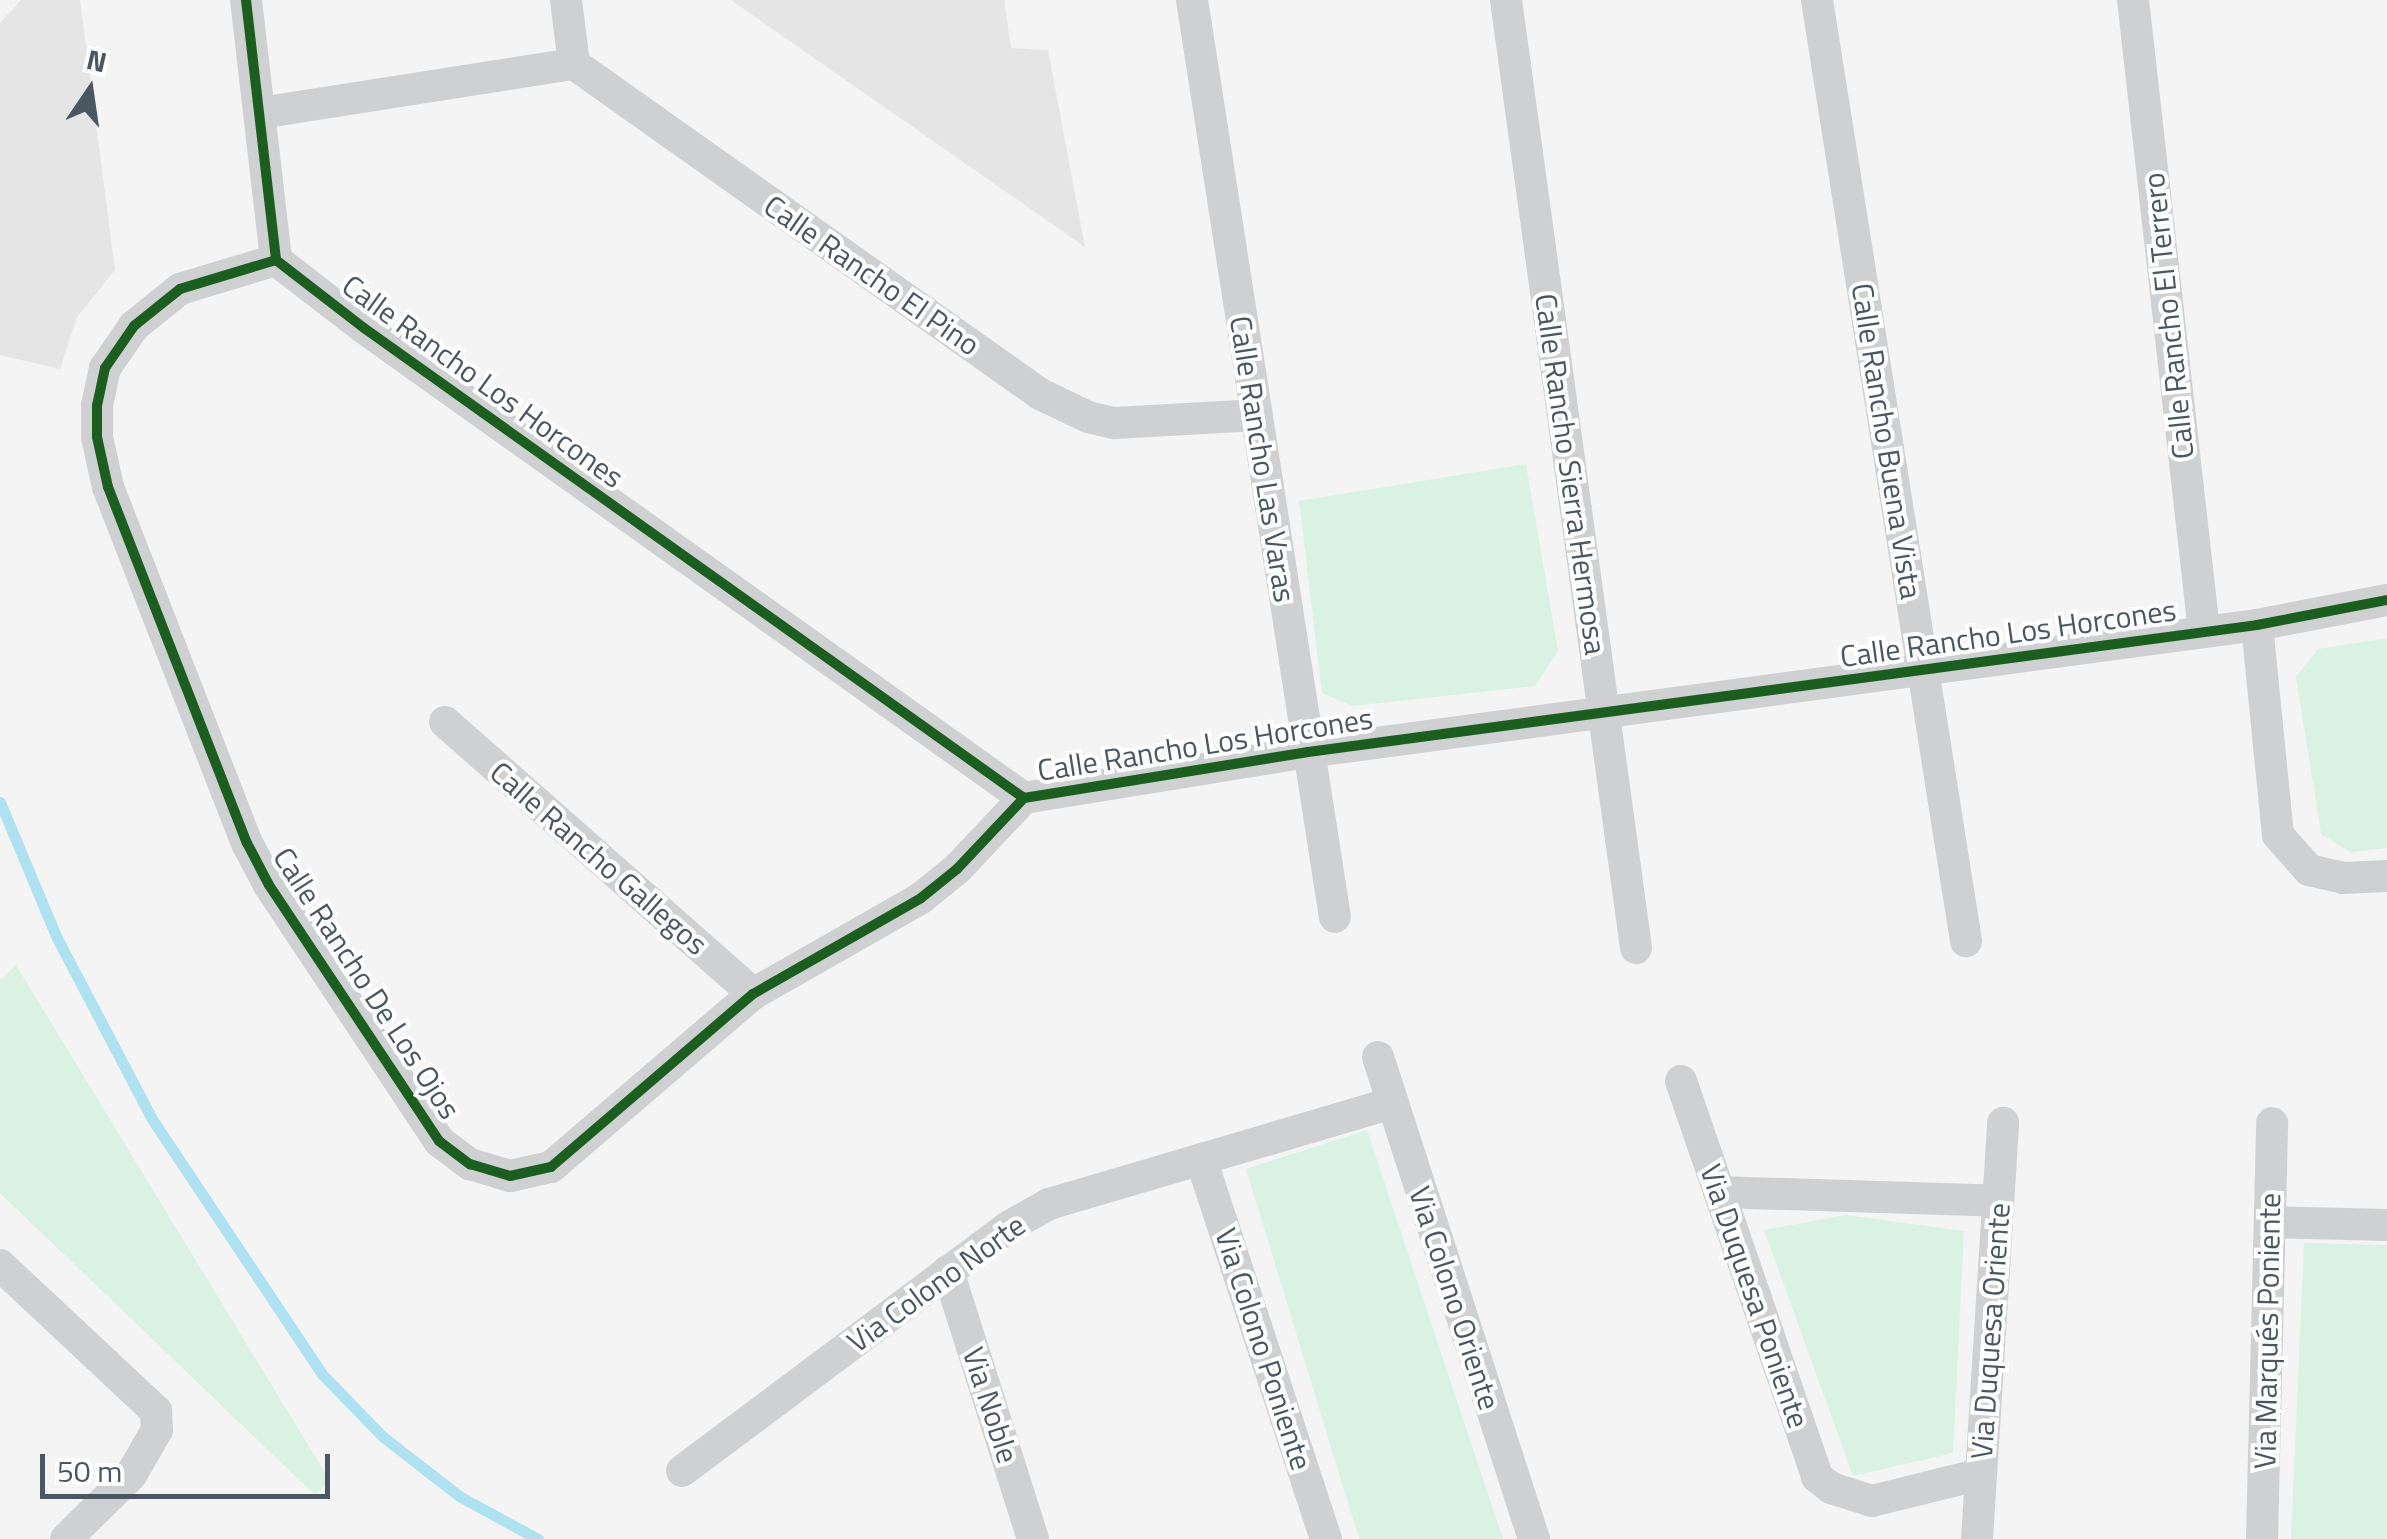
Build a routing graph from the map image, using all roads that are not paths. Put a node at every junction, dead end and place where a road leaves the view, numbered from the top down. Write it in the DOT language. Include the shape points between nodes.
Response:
graph roads {
  1 [pos="246,0"];
  2 [pos="566,0"];
  3 [pos="1192,0"];
  4 [pos="1506,0"];
  5 [pos="1818,0"];
  6 [pos="2133,0"];
  7 [pos="574,64"];
  8 [pos="260,113"];
  9 [pos="276,260"];
  10 [pos="1256,415"];
  11 [pos="2387,600"];
  12 [pos="2257,624"];
  13 [pos="2204,632"];
  14 [pos="1923,669"];
  15 [pos="1604,713"];
  16 [pos="445,722"];
  17 [pos="1308,752"];
  18 [pos="1024,798"];
  19 [pos="2387,876"];
  20 [pos="1335,917"];
  21 [pos="1966,941"];
  22 [pos="1636,948"];
  23 [pos="754,994"];
  24 [pos="1378,1057"];
  25 [pos="1681,1080"];
  26 [pos="1392,1103"];
  27 [pos="2003,1123"];
  28 [pos="2272,1123"];
  29 [pos="1202,1159"];
  30 [pos="1720,1192"];
  31 [pos="1998,1201"];
  32 [pos="2271,1222"];
  33 [pos="2387,1225"];
  34 [pos="0,1264"];
  35 [pos="948,1271"];
  36 [pos="682,1471"];
  37 [pos="1981,1474"];
  38 [pos="66,1539"];
  39 [pos="1033,1539"];
  40 [pos="1326,1539"];
  41 [pos="1534,1539"];
  42 [pos="1977,1539"];
  43 [pos="2262,1539"];
  1 -- 8 [label="street"];
  2 -- 7 [label="street"];
  3 -- 10 [label="street, Calle Rancho Las Varas"];
  4 -- 15 [label="street, Calle Rancho Sierra Hermosa"];
  5 -- 14 [label="street, Calle Rancho Buena Vista"];
  6 -- 13 [label="street, Calle Rancho El Terrero"];
  7 -- 8 [label="street"];
  7 -- 10 [label="street, Calle Rancho El Pino" via="1040,394 1116,423"];
  8 -- 9 [label="street"];
  9 -- 18 [label="street, Calle Rancho Los Horcones"];
  9 -- 23 [label="street, Calle Rancho De Los Ojos" via="180,289 159,302 105,368 96,405 108,487 270,885 439,1141 470,1164 510,1176 551,1166 577,1149"];
  10 -- 17 [label="street, Calle Rancho Las Varas"];
  11 -- 12 [label="street, Calle Rancho Los Horcones"];
  12 -- 13 [label="street, Calle Rancho Los Horcones"];
  12 -- 19 [label="street" via="2278,835 2309,870 2343,878"];
  13 -- 14 [label="street, Calle Rancho Los Horcones"];
  14 -- 15 [label="street, Calle Rancho Los Horcones"];
  14 -- 21 [label="street, Calle Rancho Buena Vista"];
  15 -- 17 [label="street, Calle Rancho Los Horcones"];
  15 -- 22 [label="street, Calle Rancho Sierra Hermosa"];
  16 -- 23 [label="street, Calle Rancho Gallegos"];
  17 -- 18 [label="street, Calle Rancho Los Horcones"];
  17 -- 20 [label="street, Calle Rancho Las Varas"];
  18 -- 23 [label="street, Calle Rancho De Los Ojos" via="921,898"];
  24 -- 26 [label="street, Via Colono Oriente"];
  25 -- 30 [label="street, Via Duquesa Poniente"];
  26 -- 29 [label="street, Via Colono Norte"];
  26 -- 41 [label="street, Via Colono Oriente"];
  27 -- 31 [label="street, Via Duquesa Oriente"];
  28 -- 32 [label="street, Via Marqués Poniente"];
  29 -- 35 [label="street, Via Colono Norte" via="1049,1204"];
  29 -- 40 [label="street, Via Colono Poniente"];
  30 -- 31 [label="street"];
  30 -- 37 [label="street, Via Duquesa Poniente" via="1817,1477 1872,1501"];
  31 -- 37 [label="street, Via Duquesa Oriente"];
  32 -- 33 [label="street"];
  32 -- 43 [label="street, Via Marqués Poniente"];
  34 -- 38 [label="street" via="156,1411 148,1452"];
  35 -- 36 [label="street, Via Colono Norte"];
  35 -- 39 [label="street, Via Noble"];
  37 -- 42 [label="street, Via Duquesa Oriente"];
}
